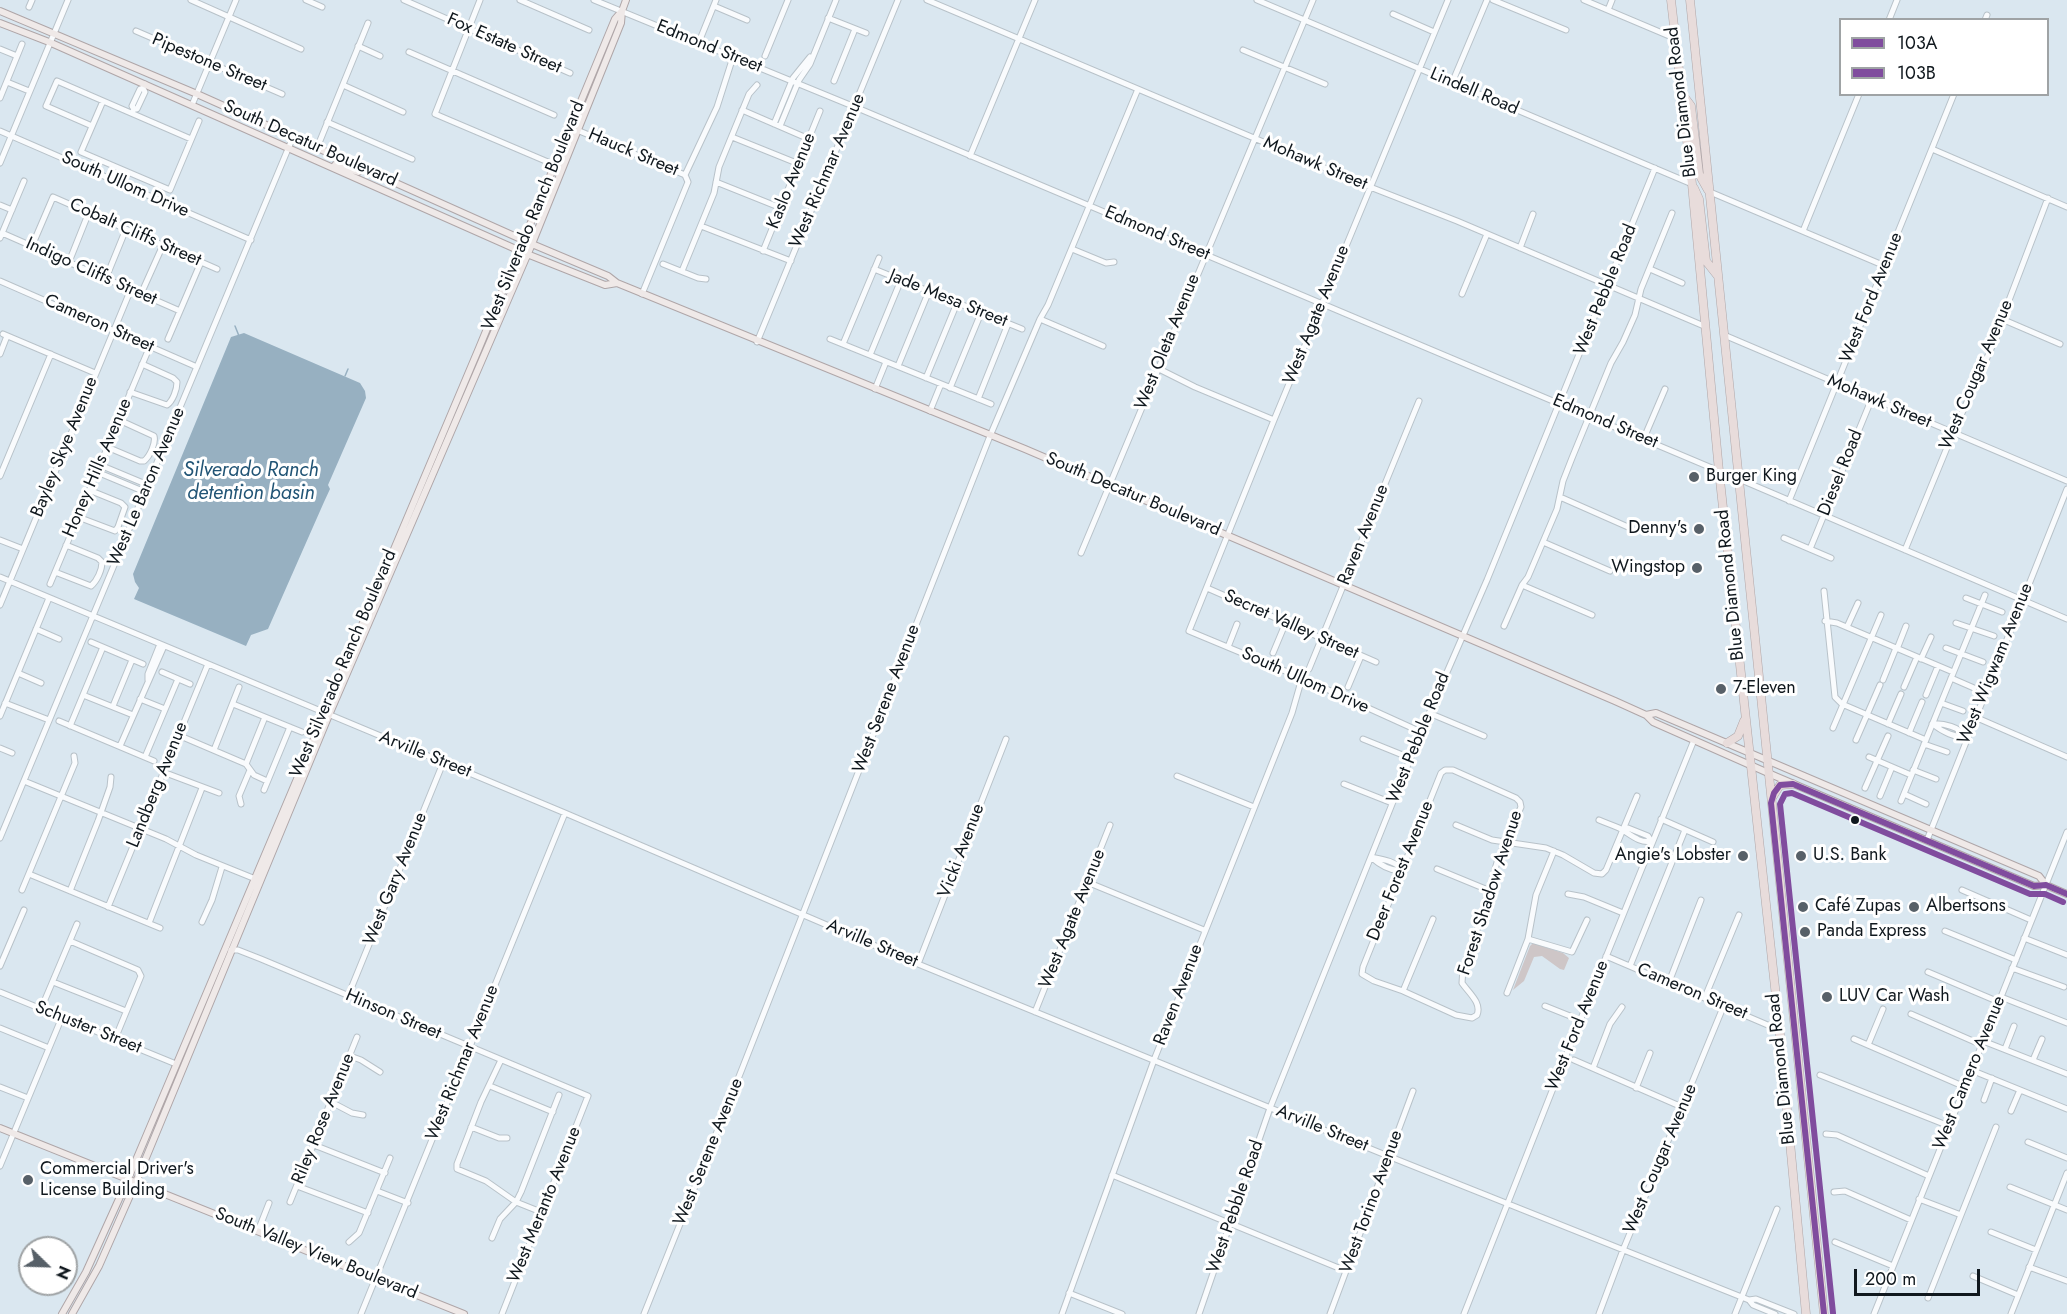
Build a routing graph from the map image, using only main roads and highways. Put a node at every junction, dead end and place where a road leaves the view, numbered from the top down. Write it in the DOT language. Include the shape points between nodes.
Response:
graph roads {
  1 [pos="626,0"];
  2 [pos="1671,0"];
  3 [pos="1690,0"];
  4 [pos="0,11"];
  5 [pos="622,11"];
  6 [pos="0,23"];
  7 [pos="150,73"];
  8 [pos="144,86"];
  9 [pos="1681,93"];
  10 [pos="322,162"];
  11 [pos="364,169"];
  12 [pos="1692,184"];
  13 [pos="1710,192"];
  14 [pos="524,240"];
  15 [pos="532,244"];
  16 [pos="520,250"];
  17 [pos="527,254"];
  18 [pos="1718,277"];
  19 [pos="617,283"];
  20 [pos="326,714"];
  21 [pos="1646,715"];
  22 [pos="1745,719"];
  23 [pos="1727,743"];
  24 [pos="1749,752"];
  25 [pos="1767,760"];
  26 [pos="1750,765"];
  27 [pos="1768,773"];
  28 [pos="1793,784"];
  29 [pos="1771,803"];
  30 [pos="253,878"];
  31 [pos="2046,885"];
  32 [pos="254,894"];
  33 [pos="2067,894"];
  34 [pos="228,948"];
  35 [pos="0,1128"];
  36 [pos="128,1179"];
  37 [pos="136,1182"];
  38 [pos="62,1314"];
  39 [pos="72,1314"];
  40 [pos="464,1314"];
  41 [pos="1806,1314"];
  42 [pos="1824,1314"];
  1 -- 5 [label="main road, West Silverado Ranch Boulevard"];
  2 -- 9 [label="highway, Blue Diamond Road"];
  3 -- 13 [label="highway, Blue Diamond Road"];
  4 -- 7 [label="main road, South Decatur Boulevard"];
  5 -- 14 [label="main road, West Silverado Ranch Boulevard" via="615,19"];
  5 -- 15 [label="main road, West Silverado Ranch Boulevard" via="621,23"];
  6 -- 8 [label="main road, South Decatur Boulevard"];
  7 -- 8 [label="main road"];
  7 -- 11 [label="main road, South Decatur Boulevard"];
  8 -- 10 [label="main road, South Decatur Boulevard"];
  9 -- 12 [label="highway, Blue Diamond Road"];
  9 -- 13 [label="highway" via="1691,105 1699,174"];
  10 -- 11 [label="main road" via="358,172"];
  10 -- 16 [label="main road, South Decatur Boulevard"];
  11 -- 14 [label="main road, South Decatur Boulevard"];
  12 -- 18 [label="highway" via="1699,198 1706,261"];
  12 -- 22 [label="highway, Blue Diamond Road"];
  13 -- 18 [label="highway, Blue Diamond Road"];
  14 -- 15 [label="main road, South Decatur Boulevard"];
  14 -- 16 [label="main road, West Silverado Ranch Boulevard"];
  15 -- 17 [label="main road, West Silverado Ranch Boulevard"];
  15 -- 19 [label="main road, South Decatur Boulevard" via="609,276"];
  16 -- 17 [label="main road, South Decatur Boulevard"];
  16 -- 20 [label="main road, West Silverado Ranch Boulevard"];
  17 -- 19 [label="main road, South Decatur Boulevard" via="605,285"];
  17 -- 20 [label="main road, West Silverado Ranch Boulevard"];
  18 -- 25 [label="highway, Blue Diamond Road"];
  19 -- 21 [label="main road, South Decatur Boulevard" via="1109,485"];
  20 -- 30 [label="main road, West Silverado Ranch Boulevard"];
  20 -- 32 [label="main road, West Silverado Ranch Boulevard"];
  21 -- 23 [label="main road, South Decatur Boulevard" via="1656,713"];
  21 -- 26 [label="main road, South Decatur Boulevard" via="1653,722"];
  22 -- 23 [label="highway" via="1738,736"];
  22 -- 24 [label="highway, Blue Diamond Road"];
  23 -- 24 [label="main road, South Decatur Boulevard"];
  24 -- 25 [label="main road, South Decatur Boulevard"];
  24 -- 26 [label="highway, Blue Diamond Road"];
  25 -- 27 [label="highway, Blue Diamond Road"];
  25 -- 31 [label="main road, South Decatur Boulevard" via="2039,876"];
  26 -- 27 [label="main road, South Decatur Boulevard"];
  26 -- 41 [label="highway, Blue Diamond Road"];
  27 -- 28 [label="main road, South Decatur Boulevard"];
  27 -- 29 [label="highway, Blue Diamond Road"];
  28 -- 29 [label="highway" via="1780,785"];
  28 -- 31 [label="main road, South Decatur Boulevard" via="2034,886"];
  29 -- 42 [label="highway, Blue Diamond Road"];
  30 -- 32 [label="main road" via="257,881"];
  30 -- 34 [label="main road, West Silverado Ranch Boulevard"];
  31 -- 33 [label="main road, South Decatur Boulevard"];
  32 -- 34 [label="main road, West Silverado Ranch Boulevard"];
  34 -- 36 [label="main road, West Silverado Ranch Boulevard"];
  34 -- 37 [label="main road, West Silverado Ranch Boulevard"];
  35 -- 36 [label="main road, South Valley View Boulevard"];
  36 -- 37 [label="main road, South Valley View Boulevard"];
  36 -- 38 [label="main road, West Silverado Ranch Boulevard" via="86,1272"];
  37 -- 39 [label="main road, West Silverado Ranch Boulevard" via="94,1276"];
  37 -- 40 [label="main road, South Valley View Boulevard"];
}
